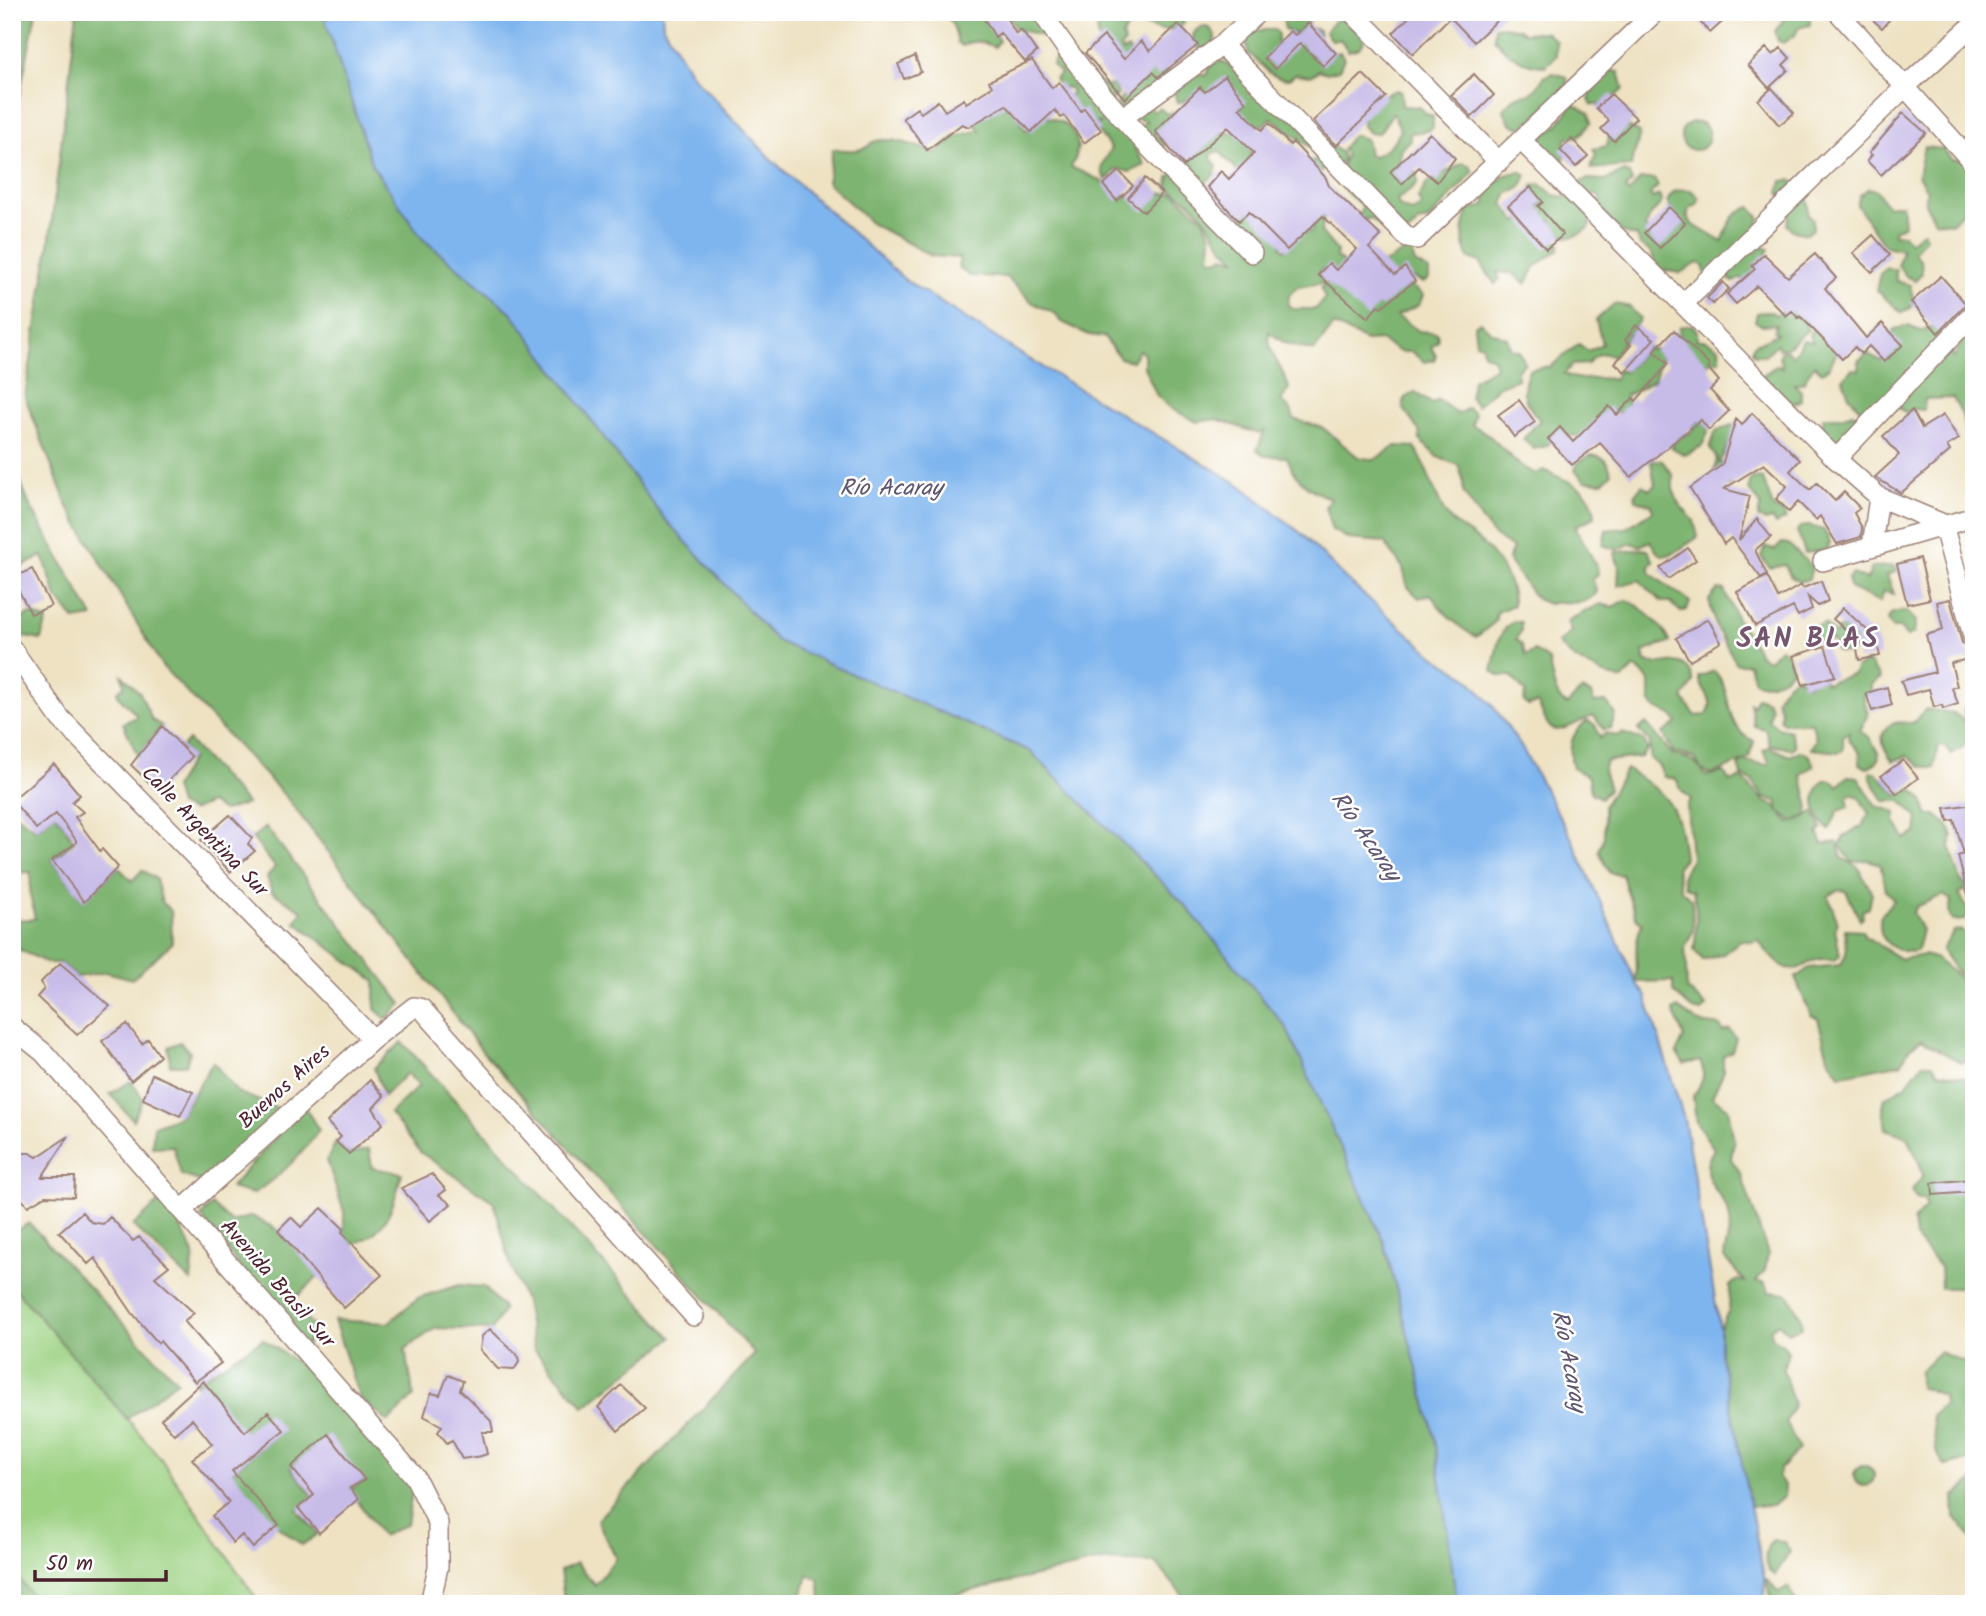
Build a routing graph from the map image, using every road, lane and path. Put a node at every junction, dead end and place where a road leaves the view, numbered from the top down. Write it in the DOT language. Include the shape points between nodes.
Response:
graph roads {
  1 [pos="1042,12"];
  2 [pos="1258,12"];
  3 [pos="1352,12"];
  4 [pos="1838,12"];
  5 [pos="1649,14"];
  6 [pos="1974,24"];
  7 [pos="1222,45"];
  8 [pos="1906,86"];
  9 [pos="1122,118"];
  10 [pos="1521,140"];
  11 [pos="1499,162"];
  12 [pos="1974,164"];
  13 [pos="1252,254"];
  14 [pos="1685,302"];
  15 [pos="1974,313"];
  16 [pos="1836,459"];
  17 [pos="1879,497"];
  18 [pos="1974,517"];
  19 [pos="1943,524"];
  20 [pos="1872,546"];
  21 [pos="1823,561"];
  22 [pos="1974,640"];
  23 [pos="12,649"];
  24 [pos="12,1027"];
  25 [pos="373,1040"];
  26 [pos="182,1210"];
  27 [pos="694,1316"];
  28 [pos="430,1604"];
  1 -- 9 [label="street" via="1063,47"];
  2 -- 7 [label="street"];
  3 -- 11 [label="street"];
  4 -- 8 [label="street"];
  5 -- 10 [label="street"];
  6 -- 8 [label="street"];
  7 -- 9 [label="street"];
  7 -- 11 [label="street" via="1406,237 1417,239 1426,232"];
  8 -- 12 [label="street"];
  8 -- 14 [label="street"];
  9 -- 13 [label="street"];
  10 -- 11 [label="street"];
  10 -- 14 [label="street"];
  14 -- 16 [label="street"];
  15 -- 16 [label="street"];
  16 -- 17 [label="street"];
  17 -- 19 [label="street"];
  17 -- 20 [label="street"];
  18 -- 19 [label="street"];
  19 -- 20 [label="street"];
  19 -- 22 [label="street"];
  20 -- 21 [label="street"];
  23 -- 25 [label="street, Calle Argentina Sur" via="61,718"];
  24 -- 26 [label="street, Avenida Brasil Sur" via="44,1053"];
  25 -- 26 [label="street, Buenos Aires"];
  25 -- 27 [label="street, Buenos Aires" via="407,1011 422,1009"];
  26 -- 28 [label="street, Avenida Brasil Sur" via="415,1477 438,1523 438,1567"];
}
